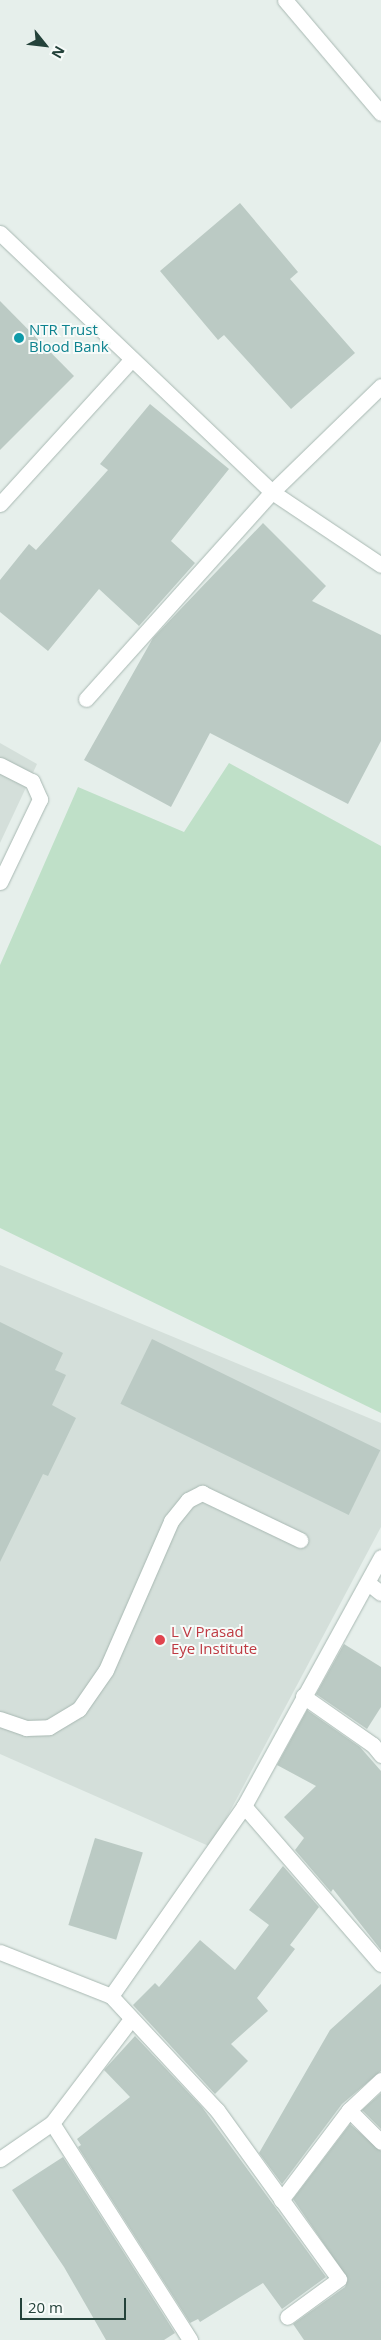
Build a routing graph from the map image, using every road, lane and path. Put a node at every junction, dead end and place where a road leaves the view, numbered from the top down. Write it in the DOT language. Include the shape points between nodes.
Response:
graph roads {
  1 [pos="285,0"];
  2 [pos="381,113"];
  3 [pos="0,233"];
  4 [pos="132,359"];
  5 [pos="381,386"];
  6 [pos="272,492"];
  7 [pos="0,504"];
  8 [pos="381,565"];
  9 [pos="86,699"];
  10 [pos="0,766"];
  11 [pos="0,882"];
  12 [pos="300,1540"];
  13 [pos="381,1557"];
  14 [pos="368,1583"];
  15 [pos="381,1593"];
  16 [pos="303,1696"];
  17 [pos="0,1719"];
  18 [pos="381,1755"];
  19 [pos="244,1806"];
  20 [pos="0,1952"];
  21 [pos="381,1964"];
  22 [pos="111,1996"];
  23 [pos="131,2020"];
  24 [pos="381,2080"];
  25 [pos="349,2110"];
  26 [pos="52,2123"];
  27 [pos="381,2142"];
  28 [pos="0,2160"];
  29 [pos="281,2200"];
  30 [pos="287,2317"];
  31 [pos="190,2340"];
  1 -- 2 [label="street"];
  3 -- 4 [label="street"];
  4 -- 6 [label="street"];
  4 -- 7 [label="street"];
  5 -- 6 [label="street"];
  6 -- 8 [label="street"];
  6 -- 9 [label="street"];
  10 -- 11 [label="street" via="32,781 40,798"];
  12 -- 17 [label="street" via="202,1493 188,1500 171,1521 106,1670 79,1709 48,1727 26,1728"];
  13 -- 14 [label="street"];
  14 -- 15 [label="street"];
  14 -- 16 [label="street"];
  16 -- 18 [label="street" via="374,1745"];
  16 -- 19 [label="street"];
  19 -- 21 [label="street"];
  19 -- 22 [label="street"];
  20 -- 22 [label="street"];
  22 -- 23 [label="street"];
  23 -- 26 [label="street"];
  23 -- 29 [label="street" via="217,2110"];
  24 -- 25 [label="street"];
  25 -- 27 [label="street"];
  25 -- 29 [label="street"];
  26 -- 28 [label="street"];
  26 -- 31 [label="street"];
  29 -- 30 [label="street" via="339,2279"];
}
